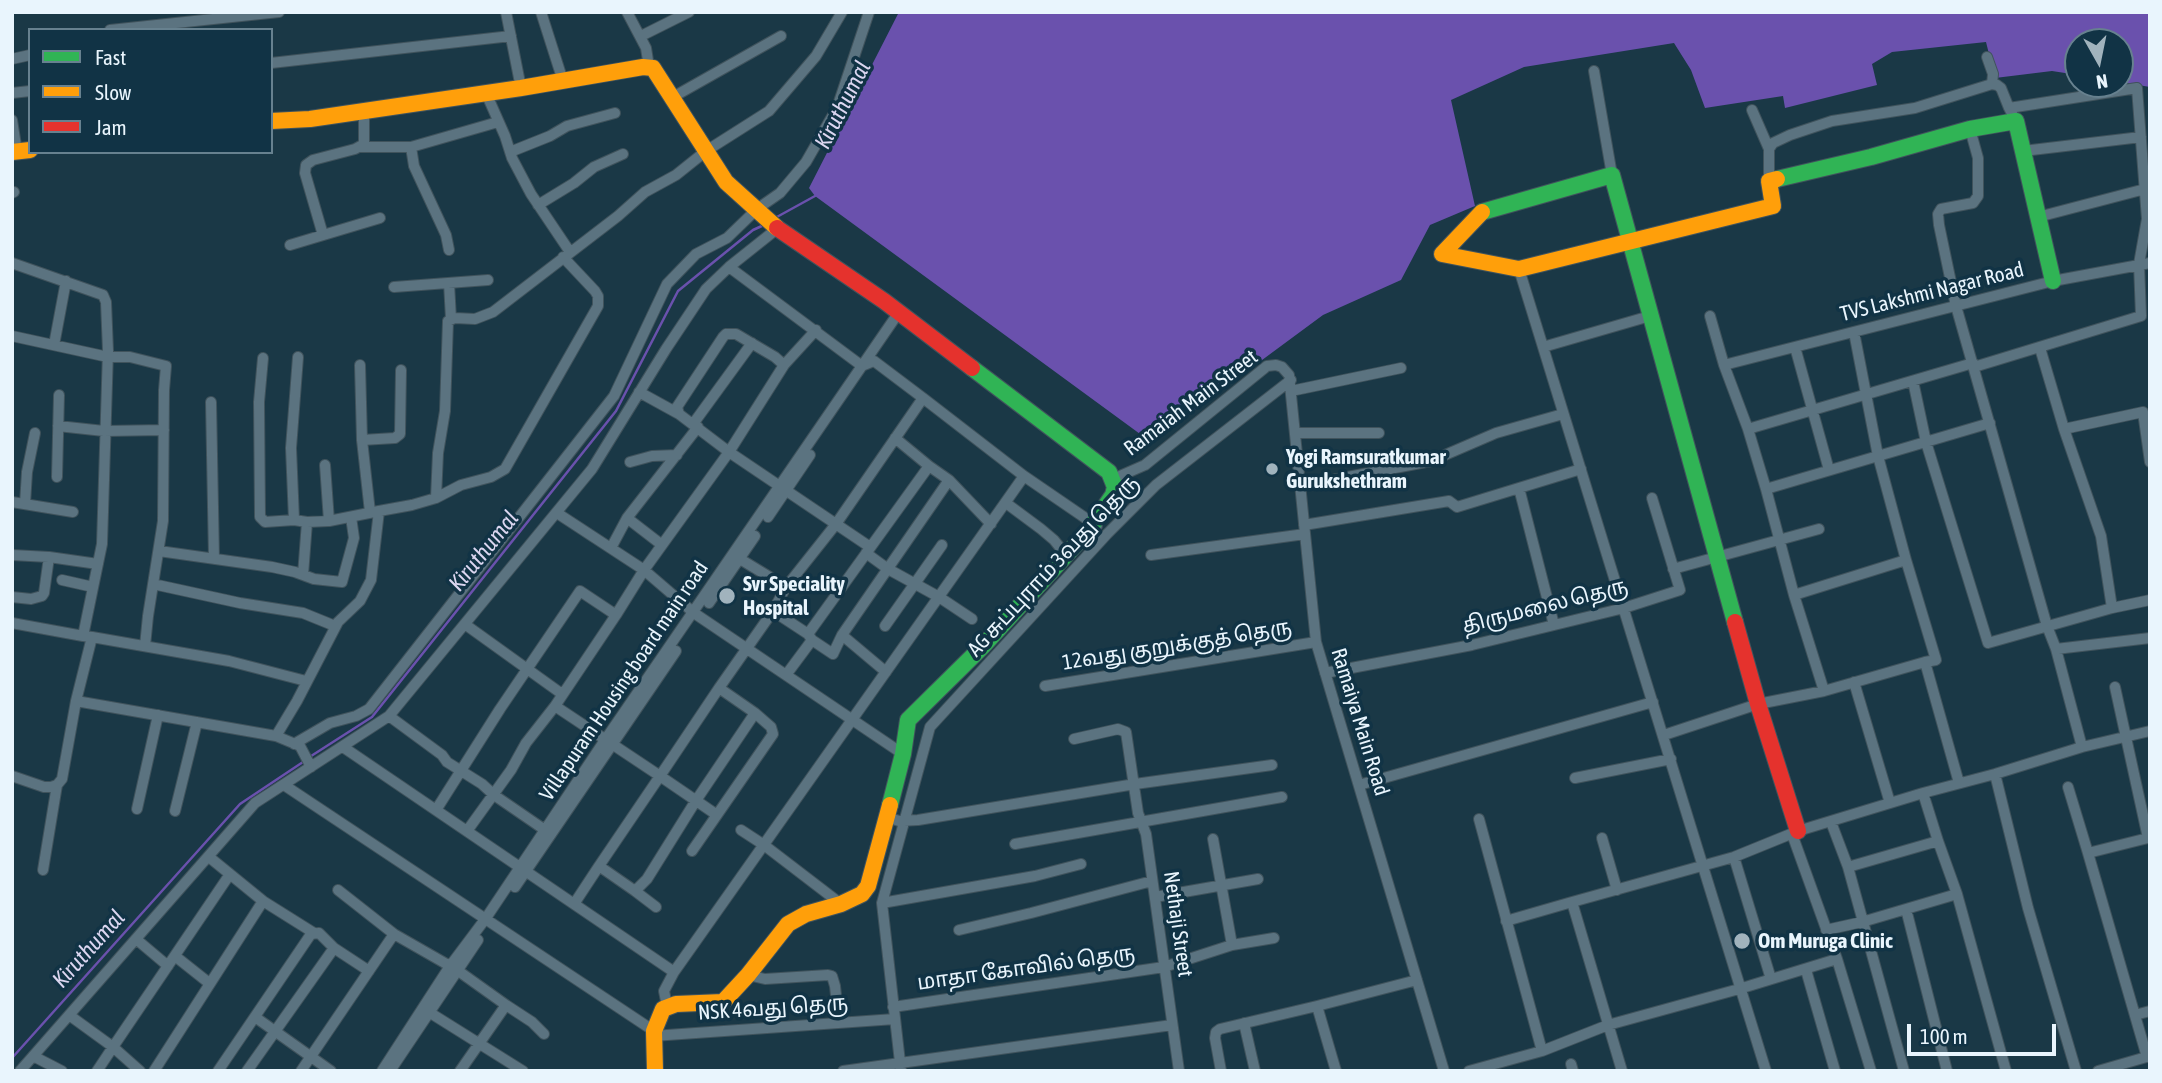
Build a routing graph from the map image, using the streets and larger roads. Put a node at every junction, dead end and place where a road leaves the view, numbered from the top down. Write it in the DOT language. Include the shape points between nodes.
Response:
graph roads {
  1 [pos="279,12"];
  2 [pos="506,12"];
  3 [pos="541,12"];
  4 [pos="627,12"];
  5 [pos="689,12"];
  6 [pos="842,12"];
  7 [pos="869,12"];
  8 [pos="671,16"];
  9 [pos="208,21"];
  10 [pos="132,28"];
  11 [pos="510,36"];
  12 [pos="641,36"];
  13 [pos="781,36"];
  14 [pos="1987,57"];
  15 [pos="273,63"];
  16 [pos="649,67"];
  17 [pos="1594,71"];
  18 [pos="563,80"];
  19 [pos="1992,84"];
  20 [pos="521,88"];
  21 [pos="486,93"];
  22 [pos="673,97"];
  23 [pos="1752,110"];
  24 [pos="364,111"];
  25 [pos="615,113"];
  26 [pos="2013,115"];
  27 [pos="12,120"];
  28 [pos="273,121"];
  29 [pos="498,122"];
  30 [pos="1970,129"];
  31 [pos="2141,137"];
  32 [pos="360,147"];
  33 [pos="411,147"];
  34 [pos="1769,149"];
  35 [pos="706,151"];
  36 [pos="2023,151"];
  37 [pos="20,152"];
  38 [pos="510,152"];
  39 [pos="623,154"];
  40 [pos="1612,175"];
  41 [pos="1769,181"];
  42 [pos="2145,190"];
  43 [pos="538,205"];
  44 [pos="2038,217"];
  45 [pos="380,218"];
  46 [pos="769,219"];
  47 [pos="323,235"];
  48 [pos="1630,243"];
  49 [pos="290,245"];
  50 [pos="449,250"];
  51 [pos="567,254"];
  52 [pos="12,263"];
  53 [pos="2144,263"];
  54 [pos="729,267"];
  55 [pos="1519,269"];
  56 [pos="488,280"];
  57 [pos="66,281"];
  58 [pos="2053,281"];
  59 [pos="449,283"];
  60 [pos="394,287"];
  61 [pos="1956,306"];
  62 [pos="902,315"];
  63 [pos="1650,316"];
  64 [pos="1710,316"];
  65 [pos="451,319"];
  66 [pos="816,330"];
  67 [pos="1854,332"];
  68 [pos="12,336"];
  69 [pos="752,343"];
  70 [pos="54,345"];
  71 [pos="1795,347"];
  72 [pos="1543,348"];
  73 [pos="2040,348"];
  74 [pos="108,354"];
  75 [pos="298,357"];
  76 [pos="263,358"];
  77 [pos="874,361"];
  78 [pos="360,365"];
  79 [pos="785,365"];
  80 [pos="1724,365"];
  81 [pos="1973,365"];
  82 [pos="862,366"];
  83 [pos="1401,368"];
  84 [pos="401,370"];
  85 [pos="1288,378"];
  86 [pos="1913,380"];
  87 [pos="639,392"];
  88 [pos="1867,393"];
  89 [pos="60,395"];
  90 [pos="923,398"];
  91 [pos="211,402"];
  92 [pos="1813,410"];
  93 [pos="679,414"];
  94 [pos="1563,414"];
  95 [pos="1990,423"];
  96 [pos="696,425"];
  97 [pos="58,426"];
  98 [pos="1748,429"];
  99 [pos="2064,429"];
  100 [pos="164,430"];
  101 [pos="104,431"];
  102 [pos="35,433"];
  103 [pos="1295,433"];
  104 [pos="1379,433"];
  105 [pos="895,438"];
  106 [pos="362,440"];
  107 [pos="1926,442"];
  108 [pos="729,452"];
  109 [pos="677,454"];
  110 [pos="1878,456"];
  111 [pos="630,462"];
  112 [pos="2150,462"];
  113 [pos="326,465"];
  114 [pos="929,466"];
  115 [pos="1581,469"];
  116 [pos="1829,470"];
  117 [pos="57,477"];
  118 [pos="1024,477"];
  119 [pos="1113,479"];
  120 [pos="949,480"];
  121 [pos="1300,486"];
  122 [pos="784,488"];
  123 [pos="1520,488"];
  124 [pos="1766,489"];
  125 [pos="436,498"];
  126 [pos="1652,498"];
  127 [pos="12,502"];
  128 [pos="1006,503"];
  129 [pos="25,504"];
  130 [pos="375,511"];
  131 [pos="73,512"];
  132 [pos="557,513"];
  133 [pos="351,517"];
  134 [pos="626,518"];
  135 [pos="294,520"];
  136 [pos="329,521"];
  137 [pos="307,522"];
  138 [pos="836,524"];
  139 [pos="991,524"];
  140 [pos="1100,529"];
  141 [pos="1305,529"];
  142 [pos="1819,529"];
  143 [pos="1780,541"];
  144 [pos="662,545"];
  145 [pos="942,545"];
  146 [pos="611,548"];
  147 [pos="868,550"];
  148 [pos="159,551"];
  149 [pos="12,555"];
  150 [pos="1066,555"];
  151 [pos="1150,555"];
  152 [pos="49,557"];
  153 [pos="1718,558"];
  154 [pos="214,559"];
  155 [pos="740,559"];
  156 [pos="1906,560"];
  157 [pos="98,564"];
  158 [pos="888,569"];
  159 [pos="1673,569"];
  160 [pos="644,570"];
  161 [pos="303,575"];
  162 [pos="62,580"];
  163 [pos="915,583"];
  164 [pos="153,584"];
  165 [pos="93,587"];
  166 [pos="786,587"];
  167 [pos="1794,595"];
  168 [pos="12,597"];
  169 [pos="939,597"];
  170 [pos="2150,600"];
  171 [pos="1624,608"];
  172 [pos="2112,608"];
  173 [pos="773,611"];
  174 [pos="1025,613"];
  175 [pos="616,615"];
  176 [pos="697,615"];
  177 [pos="972,619"];
  178 [pos="12,624"];
  179 [pos="466,625"];
  180 [pos="1554,625"];
  181 [pos="2047,625"];
  182 [pos="335,626"];
  183 [pos="884,626"];
  184 [pos="842,635"];
  185 [pos="87,636"];
  186 [pos="810,637"];
  187 [pos="2150,638"];
  188 [pos="1316,642"];
  189 [pos="145,646"];
  190 [pos="746,648"];
  191 [pos="2056,649"];
  192 [pos="1925,662"];
  193 [pos="527,669"];
  194 [pos="886,672"];
  195 [pos="1325,673"];
  196 [pos="786,675"];
  197 [pos="306,681"];
  198 [pos="1854,682"];
  199 [pos="1045,686"];
  200 [pos="2115,687"];
  201 [pos="719,688"];
  202 [pos="1824,691"];
  203 [pos="562,694"];
  204 [pos="76,701"];
  205 [pos="1653,702"];
  206 [pos="1758,704"];
  207 [pos="555,706"];
  208 [pos="937,706"];
  209 [pos="755,713"];
  210 [pos="158,715"];
  211 [pos="389,716"];
  212 [pos="852,720"];
  213 [pos="197,722"];
  214 [pos="2150,731"];
  215 [pos="1664,735"];
  216 [pos="275,736"];
  217 [pos="2127,737"];
  218 [pos="1074,739"];
  219 [pos="609,743"];
  220 [pos="297,745"];
  221 [pos="343,747"];
  222 [pos="2082,747"];
  223 [pos="903,754"];
  224 [pos="1671,759"];
  225 [pos="310,765"];
  226 [pos="1272,765"];
  227 [pos="461,770"];
  228 [pos="1995,774"];
  229 [pos="12,776"];
  230 [pos="660,776"];
  231 [pos="1575,778"];
  232 [pos="1959,783"];
  233 [pos="1135,784"];
  234 [pos="57,785"];
  235 [pos="284,785"];
  236 [pos="1359,785"];
  237 [pos="2068,787"];
  238 [pos="1923,793"];
  239 [pos="494,795"];
  240 [pos="1282,797"];
  241 [pos="695,802"];
  242 [pos="1890,803"];
  243 [pos="136,809"];
  244 [pos="436,810"];
  245 [pos="175,811"];
  246 [pos="717,815"];
  247 [pos="895,819"];
  248 [pos="1479,819"];
  249 [pos="1142,822"];
  250 [pos="1831,822"];
  251 [pos="741,830"];
  252 [pos="467,831"];
  253 [pos="545,831"];
  254 [pos="1795,833"];
  255 [pos="1602,838"];
  256 [pos="1213,839"];
  257 [pos="1938,841"];
  258 [pos="1015,844"];
  259 [pos="764,845"];
  260 [pos="692,851"];
  261 [pos="2088,853"];
  262 [pos="208,857"];
  263 [pos="1734,857"];
  264 [pos="1082,864"];
  265 [pos="599,866"];
  266 [pos="1704,866"];
  267 [pos="1848,867"];
  268 [pos="523,869"];
  269 [pos="43,870"];
  270 [pos="230,874"];
  271 [pos="1258,879"];
  272 [pos="1152,881"];
  273 [pos="1220,886"];
  274 [pos="338,890"];
  275 [pos="1617,890"];
  276 [pos="635,891"];
  277 [pos="877,893"];
  278 [pos="1957,894"];
  279 [pos="1154,897"];
  280 [pos="263,901"];
  281 [pos="1572,902"];
  282 [pos="574,904"];
  283 [pos="841,904"];
  284 [pos="656,907"];
  285 [pos="1906,909"];
  286 [pos="488,920"];
  287 [pos="1506,921"];
  288 [pos="1862,922"];
  289 [pos="959,930"];
  290 [pos="1826,930"];
  291 [pos="314,933"];
  292 [pos="394,934"];
  293 [pos="1274,938"];
  294 [pos="136,939"];
  295 [pos="1232,945"];
  296 [pos="334,948"];
  297 [pos="175,956"];
  298 [pos="1838,959"];
  299 [pos="168,966"];
  300 [pos="1164,967"];
  301 [pos="454,968"];
  302 [pos="1806,970"];
  303 [pos="369,971"];
  304 [pos="674,972"];
  305 [pos="757,977"];
  306 [pos="1771,979"];
  307 [pos="1417,980"];
  308 [pos="209,983"];
  309 [pos="1739,989"];
  310 [pos="506,1005"];
  311 [pos="667,1006"];
  312 [pos="1317,1006"];
  313 [pos="893,1007"];
  314 [pos="427,1011"];
  315 [pos="2150,1011"];
  316 [pos="69,1015"];
  317 [pos="2135,1015"];
  318 [pos="255,1017"];
  319 [pos="895,1020"];
  320 [pos="839,1023"];
  321 [pos="1244,1023"];
  322 [pos="1172,1025"];
  323 [pos="1608,1025"];
  324 [pos="275,1032"];
  325 [pos="544,1034"];
  326 [pos="660,1034"];
  327 [pos="479,1043"];
  328 [pos="113,1047"];
  329 [pos="1542,1051"];
  330 [pos="33,1056"];
  331 [pos="311,1057"];
  332 [pos="2148,1057"];
  333 [pos="900,1066"];
  334 [pos="1508,1066"];
  335 [pos="508,1067"];
  336 [pos="20,1071"];
  337 [pos="62,1071"];
  338 [pos="97,1071"];
  339 [pos="140,1071"];
  340 [pos="154,1071"];
  341 [pos="218,1071"];
  342 [pos="247,1071"];
  343 [pos="302,1071"];
  344 [pos="331,1071"];
  345 [pos="382,1071"];
  346 [pos="390,1071"];
  347 [pos="460,1071"];
  348 [pos="523,1071"];
  349 [pos="654,1071"];
  350 [pos="843,1071"];
  351 [pos="1179,1071"];
  352 [pos="1221,1071"];
  353 [pos="1255,1071"];
  354 [pos="1336,1071"];
  355 [pos="1444,1071"];
  356 [pos="1469,1071"];
  357 [pos="1622,1071"];
  358 [pos="1766,1071"];
  359 [pos="1835,1071"];
  360 [pos="1871,1071"];
  361 [pos="1904,1071"];
  362 [pos="1947,1071"];
  363 [pos="2006,1071"];
  364 [pos="2076,1071"];
  365 [pos="2098,1071"];
  1 -- 9 [label="street"];
  2 -- 11 [label="street"];
  3 -- 18 [label="street"];
  4 -- 12 [label="street"];
  5 -- 8 [label="street"];
  6 -- 35 [label="street" via="816,56 769,111"];
  7 -- 46 [label="street" via="837,108 806,162 780,193"];
  8 -- 12 [label="street"];
  9 -- 10 [label="street"];
  11 -- 15 [label="street"];
  11 -- 20 [label="street"];
  12 -- 16 [label="street"];
  13 -- 22 [label="street"];
  14 -- 19 [label="street"];
  16 -- 18 [label="street"];
  16 -- 22 [label="street" via="656,70"];
  17 -- 40 [label="street"];
  18 -- 20 [label="street"];
  19 -- 26 [label="street" via="2001,88"];
  19 -- 34 [label="street" via="1915,107 1832,121 1790,135"];
  20 -- 21 [label="street"];
  21 -- 24 [label="street"];
  21 -- 29 [label="street"];
  22 -- 35 [label="street"];
  23 -- 34 [label="street"];
  24 -- 28 [label="street"];
  24 -- 32 [label="street" via="365,140"];
  25 -- 38 [label="street" via="567,126"];
  26 -- 30 [label="street"];
  26 -- 31 [label="street" via="2137,88"];
  26 -- 36 [label="street"];
  27 -- 37 [label="street"];
  29 -- 33 [label="street"];
  29 -- 38 [label="street"];
  30 -- 41 [label="street"];
  30 -- 61 [label="street" via="1978,158 1978,196 1973,203 1941,209 1938,214"];
  31 -- 36 [label="street"];
  31 -- 42 [label="street"];
  32 -- 33 [label="street"];
  32 -- 47 [label="street" via="306,165"];
  33 -- 50 [label="street" via="414,166"];
  34 -- 41 [label="street"];
  35 -- 46 [label="street" via="726,182"];
  35 -- 51 [label="street"];
  36 -- 44 [label="street"];
  38 -- 43 [label="street"];
  39 -- 43 [label="street" via="594,167"];
  40 -- 48 [label="street"];
  40 -- 55 [label="street" via="1480,213 1442,254"];
  41 -- 48 [label="street" via="1773,206"];
  42 -- 44 [label="street"];
  42 -- 53 [label="street"];
  43 -- 51 [label="street"];
  44 -- 58 [label="street"];
  45 -- 47 [label="street"];
  46 -- 54 [label="street"];
  46 -- 62 [label="street"];
  46 -- 220 [label="street" via="696,254 667,284 614,396 369,709 330,723"];
  47 -- 49 [label="street"];
  48 -- 55 [label="street"];
  48 -- 63 [label="street"];
  51 -- 65 [label="street" via="493,312 475,319"];
  51 -- 125 [label="street" via="598,296 598,306 505,469"];
  52 -- 57 [label="street"];
  53 -- 58 [label="street, TVS Lakshmi Nagar Road"];
  53 -- 73 [label="street" via="2141,316"];
  54 -- 66 [label="street"];
  54 -- 87 [label="street" via="706,289"];
  55 -- 72 [label="street"];
  56 -- 59 [label="street"];
  57 -- 70 [label="street"];
  57 -- 74 [label="street" via="106,298"];
  58 -- 61 [label="street, TVS Lakshmi Nagar Road"];
  59 -- 60 [label="street"];
  59 -- 65 [label="street"];
  61 -- 67 [label="street, TVS Lakshmi Nagar Road"];
  61 -- 81 [label="street"];
  62 -- 77 [label="street, Villapuram Housing board main road"];
  62 -- 82 [label="street, Villapuram Housing board main road"];
  62 -- 119 [label="street" via="1110,472"];
  63 -- 72 [label="street"];
  63 -- 153 [label="street"];
  64 -- 80 [label="street"];
  65 -- 125 [label="street" via="446,323 445,411"];
  66 -- 79 [label="street"];
  66 -- 82 [label="street"];
  67 -- 71 [label="street, TVS Lakshmi Nagar Road"];
  67 -- 88 [label="street"];
  68 -- 70 [label="street"];
  69 -- 79 [label="street"];
  69 -- 93 [label="street" via="726,334 678,404"];
  69 -- 96 [label="street"];
  70 -- 74 [label="street"];
  71 -- 80 [label="street, TVS Lakshmi Nagar Road"];
  71 -- 92 [label="street"];
  72 -- 94 [label="street"];
  73 -- 81 [label="street"];
  73 -- 99 [label="street"];
  74 -- 100 [label="street" via="166,366"];
  74 -- 101 [label="street"];
  75 -- 135 [label="street" via="291,448"];
  76 -- 135 [label="street" via="260,517 265,522"];
  77 -- 82 [label="street"];
  77 -- 90 [label="street"];
  77 -- 122 [label="street, Villapuram Housing board main road"];
  78 -- 106 [label="street"];
  79 -- 108 [label="street"];
  80 -- 98 [label="street"];
  81 -- 86 [label="street"];
  81 -- 95 [label="street"];
  82 -- 122 [label="street, Villapuram Housing board main road"];
  83 -- 85 [label="street, Ramaiah Main Street"];
  84 -- 106 [label="street" via="400,434"];
  85 -- 103 [label="street, Ramaiya Main Road"];
  85 -- 119 [label="street, Ramaiah Main Street" via="1276,365 1267,366 1145,465"];
  85 -- 140 [label="street, AG சுப்புராம் 3வது தெரு"];
  86 -- 88 [label="street"];
  86 -- 107 [label="street"];
  87 -- 93 [label="street"];
  87 -- 132 [label="street" via="592,469"];
  88 -- 92 [label="street"];
  88 -- 110 [label="street"];
  89 -- 97 [label="street"];
  90 -- 105 [label="street"];
  90 -- 118 [label="street"];
  91 -- 154 [label="street"];
  92 -- 98 [label="street"];
  92 -- 116 [label="street"];
  93 -- 96 [label="street"];
  94 -- 115 [label="street"];
  94 -- 121 [label="street" via="1496,433 1431,461"];
  95 -- 107 [label="street"];
  95 -- 181 [label="street"];
  96 -- 108 [label="street"];
  96 -- 109 [label="street"];
  97 -- 101 [label="street"];
  97 -- 117 [label="street"];
  98 -- 124 [label="street"];
  99 -- 112 [label="street" via="2143,412"];
  99 -- 172 [label="street" via="2101,536"];
  100 -- 101 [label="street"];
  100 -- 148 [label="street"];
  101 -- 157 [label="street"];
  102 -- 129 [label="street"];
  103 -- 104 [label="street"];
  103 -- 121 [label="street, Ramaiya Main Road"];
  105 -- 114 [label="street"];
  105 -- 138 [label="street"];
  106 -- 130 [label="street"];
  107 -- 110 [label="street"];
  107 -- 181 [label="street" via="1988,643"];
  108 -- 122 [label="street"];
  108 -- 144 [label="street"];
  109 -- 111 [label="street"];
  109 -- 134 [label="street"];
  110 -- 116 [label="street"];
  110 -- 156 [label="street"];
  113 -- 136 [label="street"];
  114 -- 120 [label="street"];
  114 -- 147 [label="street"];
  115 -- 123 [label="street"];
  115 -- 171 [label="street"];
  116 -- 124 [label="street"];
  118 -- 128 [label="street"];
  118 -- 140 [label="street"];
  119 -- 140 [label="street" via="1113,495"];
  120 -- 139 [label="street"];
  120 -- 158 [label="street"];
  121 -- 141 [label="street, Ramaiya Main Road"];
  122 -- 138 [label="street"];
  122 -- 155 [label="street, Villapuram Housing board main road"];
  122 -- 176 [label="street, Villapuram Housing board main road"];
  123 -- 141 [label="street" via="1457,507 1449,501"];
  123 -- 180 [label="street"];
  124 -- 143 [label="street"];
  125 -- 130 [label="street"];
  126 -- 159 [label="street, திருமலை தெரு"];
  127 -- 129 [label="street"];
  128 -- 139 [label="street"];
  128 -- 150 [label="street"];
  129 -- 131 [label="street"];
  130 -- 133 [label="street"];
  130 -- 182 [label="street" via="371,580 360,601"];
  132 -- 146 [label="street"];
  132 -- 179 [label="street"];
  133 -- 136 [label="street"];
  133 -- 161 [label="street" via="354,538 342,582"];
  134 -- 144 [label="street"];
  134 -- 146 [label="street"];
  135 -- 137 [label="street"];
  136 -- 137 [label="street"];
  137 -- 161 [label="street"];
  138 -- 147 [label="street"];
  138 -- 166 [label="street"];
  139 -- 169 [label="street"];
  140 -- 150 [label="street"];
  140 -- 174 [label="street, AG சுப்புராம் 3வது தெரு"];
  141 -- 151 [label="street"];
  141 -- 188 [label="street, Ramaiya Main Road"];
  142 -- 143 [label="street"];
  143 -- 153 [label="street"];
  143 -- 167 [label="street"];
  144 -- 160 [label="street"];
  145 -- 163 [label="street"];
  146 -- 160 [label="street"];
  147 -- 158 [label="street"];
  147 -- 186 [label="street"];
  148 -- 154 [label="street"];
  148 -- 164 [label="street"];
  149 -- 152 [label="street"];
  150 -- 174 [label="street"];
  152 -- 157 [label="street"];
  152 -- 168 [label="street" via="42,596"];
  153 -- 159 [label="street"];
  153 -- 206 [label="street"];
  154 -- 161 [label="street"];
  155 -- 166 [label="street"];
  155 -- 176 [label="street, Villapuram Housing board main road"];
  156 -- 167 [label="street"];
  156 -- 192 [label="street" via="1936,660"];
  157 -- 165 [label="street"];
  158 -- 163 [label="street"];
  158 -- 184 [label="street"];
  159 -- 171 [label="street, திருமலை தெரு" via="1680,590"];
  160 -- 175 [label="street"];
  160 -- 176 [label="street"];
  162 -- 165 [label="street"];
  163 -- 169 [label="street"];
  163 -- 183 [label="street"];
  164 -- 182 [label="street" via="303,613"];
  164 -- 189 [label="street"];
  165 -- 185 [label="street"];
  166 -- 173 [label="street"];
  167 -- 202 [label="street"];
  169 -- 177 [label="street"];
  169 -- 194 [label="street"];
  170 -- 172 [label="street"];
  171 -- 180 [label="street, திருமலை தெரு"];
  171 -- 205 [label="street"];
  172 -- 181 [label="street"];
  173 -- 186 [label="street"];
  173 -- 190 [label="street"];
  174 -- 208 [label="street"];
  175 -- 193 [label="street" via="580,592"];
  175 -- 203 [label="street"];
  176 -- 190 [label="street"];
  176 -- 219 [label="street, Villapuram Housing board main road"];
  178 -- 185 [label="street"];
  179 -- 193 [label="street"];
  179 -- 211 [label="street"];
  180 -- 195 [label="street, திருமலை தெரு"];
  181 -- 191 [label="street"];
  182 -- 197 [label="street"];
  184 -- 186 [label="street" via="832,654"];
  184 -- 194 [label="street"];
  185 -- 189 [label="street"];
  185 -- 204 [label="street"];
  186 -- 196 [label="street"];
  187 -- 191 [label="street"];
  188 -- 195 [label="street, Ramaiya Main Road"];
  188 -- 199 [label="street, 12வது குறுக்குத் தெரு"];
  189 -- 197 [label="street"];
  190 -- 196 [label="street"];
  190 -- 201 [label="street"];
  191 -- 222 [label="street"];
  192 -- 198 [label="street"];
  192 -- 232 [label="street"];
  193 -- 203 [label="street"];
  193 -- 227 [label="street"];
  194 -- 212 [label="street"];
  195 -- 236 [label="street, Ramaiya Main Road"];
  196 -- 212 [label="street"];
  197 -- 216 [label="street"];
  198 -- 202 [label="street"];
  198 -- 242 [label="street"];
  200 -- 217 [label="street"];
  201 -- 209 [label="street"];
  201 -- 230 [label="street"];
  202 -- 206 [label="street"];
  203 -- 207 [label="street"];
  204 -- 210 [label="street"];
  204 -- 234 [label="street" via="62,779"];
  205 -- 215 [label="street"];
  205 -- 236 [label="street"];
  206 -- 215 [label="street"];
  206 -- 254 [label="street"];
  207 -- 219 [label="street"];
  207 -- 239 [label="street"];
  208 -- 223 [label="street" via="908,720"];
  208 -- 247 [label="street"];
  209 -- 241 [label="street"];
  209 -- 246 [label="street" via="773,734"];
  210 -- 213 [label="street"];
  210 -- 243 [label="street"];
  211 -- 221 [label="street"];
  211 -- 227 [label="street"];
  212 -- 223 [label="street"];
  212 -- 259 [label="street"];
  213 -- 216 [label="street"];
  213 -- 245 [label="street"];
  214 -- 217 [label="street"];
  215 -- 224 [label="street"];
  216 -- 220 [label="street"];
  217 -- 222 [label="street"];
  217 -- 261 [label="street" via="2148,838"];
  218 -- 233 [label="street, Nethaji Street" via="1118,729 1126,732"];
  219 -- 230 [label="street"];
  219 -- 253 [label="street, Villapuram Housing board main road"];
  219 -- 268 [label="street, Villapuram Housing board main road"];
  220 -- 225 [label="street"];
  221 -- 225 [label="street"];
  221 -- 244 [label="street"];
  222 -- 228 [label="street"];
  223 -- 247 [label="street"];
  224 -- 231 [label="street"];
  224 -- 266 [label="street"];
  225 -- 235 [label="street"];
  226 -- 233 [label="street"];
  227 -- 239 [label="street"];
  227 -- 244 [label="street"];
  228 -- 232 [label="street"];
  228 -- 364 [label="street"];
  229 -- 234 [label="street" via="44,787"];
  230 -- 241 [label="street"];
  230 -- 265 [label="street"];
  232 -- 238 [label="street"];
  233 -- 247 [label="street"];
  233 -- 249 [label="street, Nethaji Street"];
  234 -- 269 [label="street"];
  235 -- 262 [label="street" via="256,803"];
  235 -- 286 [label="street"];
  236 -- 307 [label="street, Ramaiya Main Road"];
  237 -- 261 [label="street"];
  238 -- 242 [label="street"];
  238 -- 257 [label="street"];
  239 -- 252 [label="street"];
  239 -- 253 [label="street"];
  240 -- 249 [label="street"];
  241 -- 246 [label="street"];
  241 -- 276 [label="street"];
  242 -- 250 [label="street"];
  244 -- 252 [label="street"];
  246 -- 260 [label="street"];
  247 -- 277 [label="street"];
  248 -- 287 [label="street"];
  249 -- 258 [label="street"];
  249 -- 272 [label="street, Nethaji Street"];
  250 -- 254 [label="street"];
  250 -- 267 [label="street"];
  251 -- 259 [label="street"];
  252 -- 268 [label="street"];
  253 -- 268 [label="street, Villapuram Housing board main road"];
  254 -- 263 [label="street"];
  254 -- 290 [label="street"];
  255 -- 275 [label="street"];
  256 -- 273 [label="street"];
  257 -- 267 [label="street"];
  257 -- 278 [label="street"];
  259 -- 283 [label="street"];
  259 -- 304 [label="street"];
  261 -- 317 [label="street"];
  262 -- 270 [label="street"];
  262 -- 294 [label="street"];
  263 -- 266 [label="street"];
  263 -- 306 [label="street"];
  264 -- 277 [label="street" via="1035,876"];
  265 -- 276 [label="street"];
  265 -- 282 [label="street"];
  266 -- 275 [label="street"];
  266 -- 309 [label="street"];
  267 -- 288 [label="street"];
  268 -- 282 [label="street"];
  268 -- 286 [label="street, Villapuram Housing board main road"];
  270 -- 280 [label="street"];
  270 -- 297 [label="street"];
  271 -- 273 [label="street"];
  272 -- 279 [label="street, Nethaji Street"];
  272 -- 289 [label="street"];
  273 -- 279 [label="street"];
  273 -- 295 [label="street"];
  274 -- 292 [label="street"];
  275 -- 281 [label="street"];
  276 -- 284 [label="street"];
  277 -- 283 [label="street"];
  277 -- 313 [label="street"];
  278 -- 285 [label="street"];
  278 -- 363 [label="street"];
  279 -- 300 [label="street, Nethaji Street"];
  280 -- 291 [label="street"];
  280 -- 308 [label="street"];
  281 -- 287 [label="street"];
  281 -- 323 [label="street"];
  282 -- 304 [label="street"];
  283 -- 305 [label="street" via="788,924"];
  285 -- 288 [label="street"];
  285 -- 362 [label="street"];
  286 -- 301 [label="street"];
  286 -- 326 [label="street"];
  287 -- 329 [label="street"];
  288 -- 290 [label="street"];
  288 -- 361 [label="street"];
  290 -- 298 [label="street"];
  291 -- 296 [label="street"];
  291 -- 318 [label="street"];
  292 -- 301 [label="street"];
  292 -- 303 [label="street"];
  293 -- 295 [label="street, மாதா கோவில் தெரு"];
  294 -- 299 [label="street"];
  294 -- 316 [label="street"];
  295 -- 300 [label="street, மாதா கோவில் தெரு"];
  296 -- 303 [label="street"];
  296 -- 324 [label="street"];
  297 -- 299 [label="street"];
  297 -- 308 [label="street"];
  298 -- 302 [label="street"];
  298 -- 360 [label="street"];
  299 -- 328 [label="street"];
  300 -- 313 [label="street, மாதா கோவில் தெரு"];
  300 -- 322 [label="street, Nethaji Street"];
  301 -- 310 [label="street"];
  301 -- 314 [label="street"];
  302 -- 306 [label="street"];
  302 -- 359 [label="street"];
  303 -- 331 [label="street"];
  304 -- 311 [label="street" via="664,991"];
  305 -- 311 [label="street" via="723,1002"];
  305 -- 320 [label="street" via="832,976"];
  306 -- 309 [label="street"];
  307 -- 312 [label="street"];
  307 -- 355 [label="street, Ramaiya Main Road"];
  308 -- 340 [label="street"];
  309 -- 323 [label="street"];
  309 -- 358 [label="street"];
  310 -- 325 [label="street"];
  310 -- 327 [label="street"];
  311 -- 326 [label="street" via="660,1013"];
  312 -- 321 [label="street"];
  312 -- 354 [label="street"];
  313 -- 319 [label="street"];
  314 -- 327 [label="street"];
  314 -- 345 [label="street"];
  314 -- 346 [label="street"];
  315 -- 317 [label="street"];
  316 -- 328 [label="street"];
  316 -- 330 [label="street"];
  317 -- 332 [label="street"];
  318 -- 324 [label="street"];
  318 -- 341 [label="street"];
  319 -- 320 [label="street, NSK 4வது தெரு"];
  319 -- 333 [label="street"];
  320 -- 326 [label="street, NSK 4வது தெரு"];
  321 -- 352 [label="street" via="1216,1032"];
  321 -- 353 [label="street"];
  322 -- 333 [label="street"];
  322 -- 351 [label="street, Nethaji Street"];
  323 -- 329 [label="street"];
  323 -- 357 [label="street"];
  324 -- 331 [label="street"];
  324 -- 342 [label="street"];
  326 -- 349 [label="street"];
  327 -- 335 [label="street"];
  327 -- 347 [label="street"];
  328 -- 338 [label="street"];
  328 -- 339 [label="street"];
  329 -- 334 [label="street"];
  330 -- 336 [label="street"];
  330 -- 337 [label="street"];
  331 -- 343 [label="street"];
  331 -- 344 [label="street"];
  332 -- 365 [label="street"];
  333 -- 350 [label="street"];
  334 -- 356 [label="street"];
  335 -- 348 [label="street"];
}
